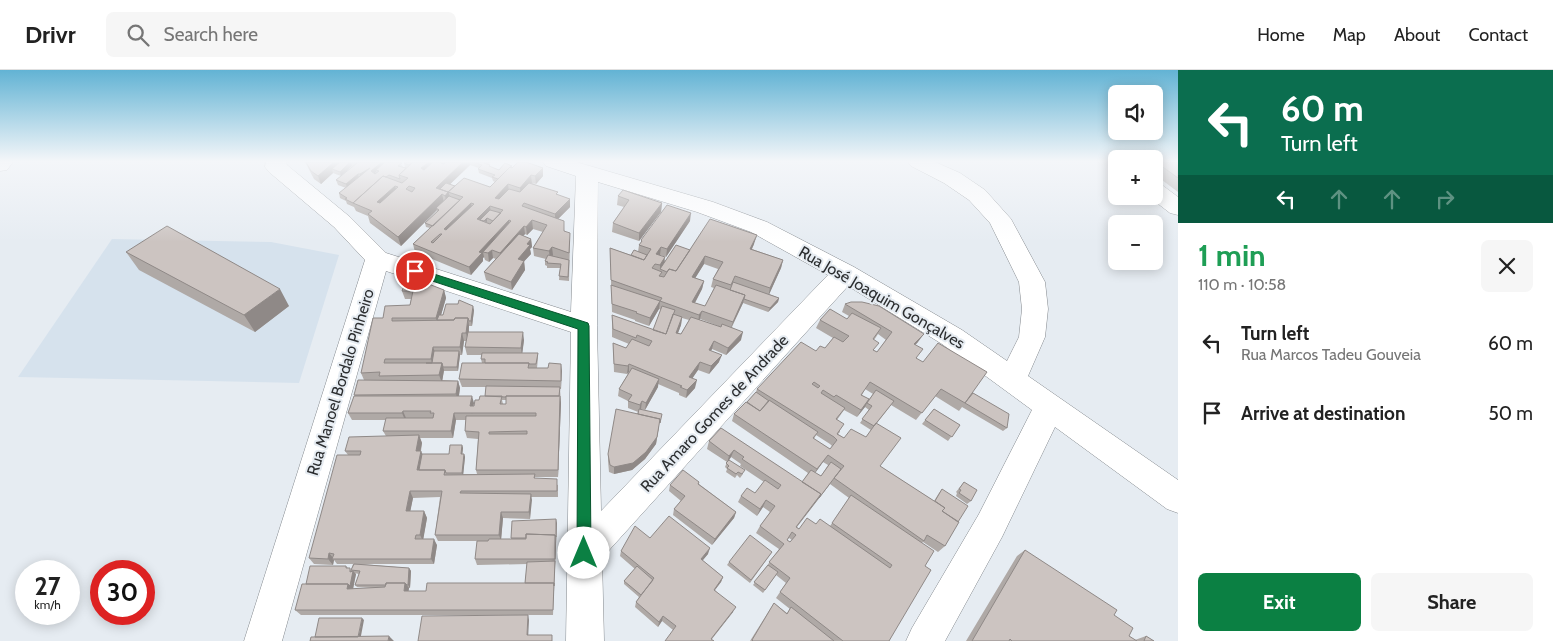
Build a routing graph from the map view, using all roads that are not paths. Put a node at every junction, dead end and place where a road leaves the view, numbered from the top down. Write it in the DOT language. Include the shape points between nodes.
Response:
graph roads {
  1 [pos="302,189"];
  2 [pos="587,189"];
  3 [pos="643,189"];
  4 [pos="968,189"];
  5 [pos="1163,197"];
  6 [pos="1178,208"];
  7 [pos="377,259"];
  8 [pos="845,273"];
  9 [pos="584,326"];
  10 [pos="1012,380"];
  11 [pos="1049,406"];
  12 [pos="1178,498"];
  13 [pos="584,553"];
  14 [pos="263,641"];
  15 [pos="585,641"];
  16 [pos="925,641"];
  1 -- 7 [label="street" via="363,241"];
  2 -- 9 [label="street"];
  3 -- 8 [label="street, Rua José Joaquim Gonçalves" via="750,224"];
  4 -- 10 [label="street" via="1000,219 1032,282 1035,309 1032,337"];
  5 -- 6 [label="street"];
  7 -- 9 [label="street"];
  7 -- 14 [label="street, Rua Manoel Bordalo Pinheiro"];
  8 -- 10 [label="street, Rua José Joaquim Gonçalves" via="952,337"];
  8 -- 13 [label="street, Rua Amaro Gomes de Andrade"];
  9 -- 13 [label="street"];
  10 -- 11 [label="street, Rua José Joaquim Gonçalves"];
  11 -- 12 [label="street, Rua José Joaquim Gonçalves"];
  11 -- 16 [label="street" via="990,530"];
  13 -- 15 [label="street"];
}
